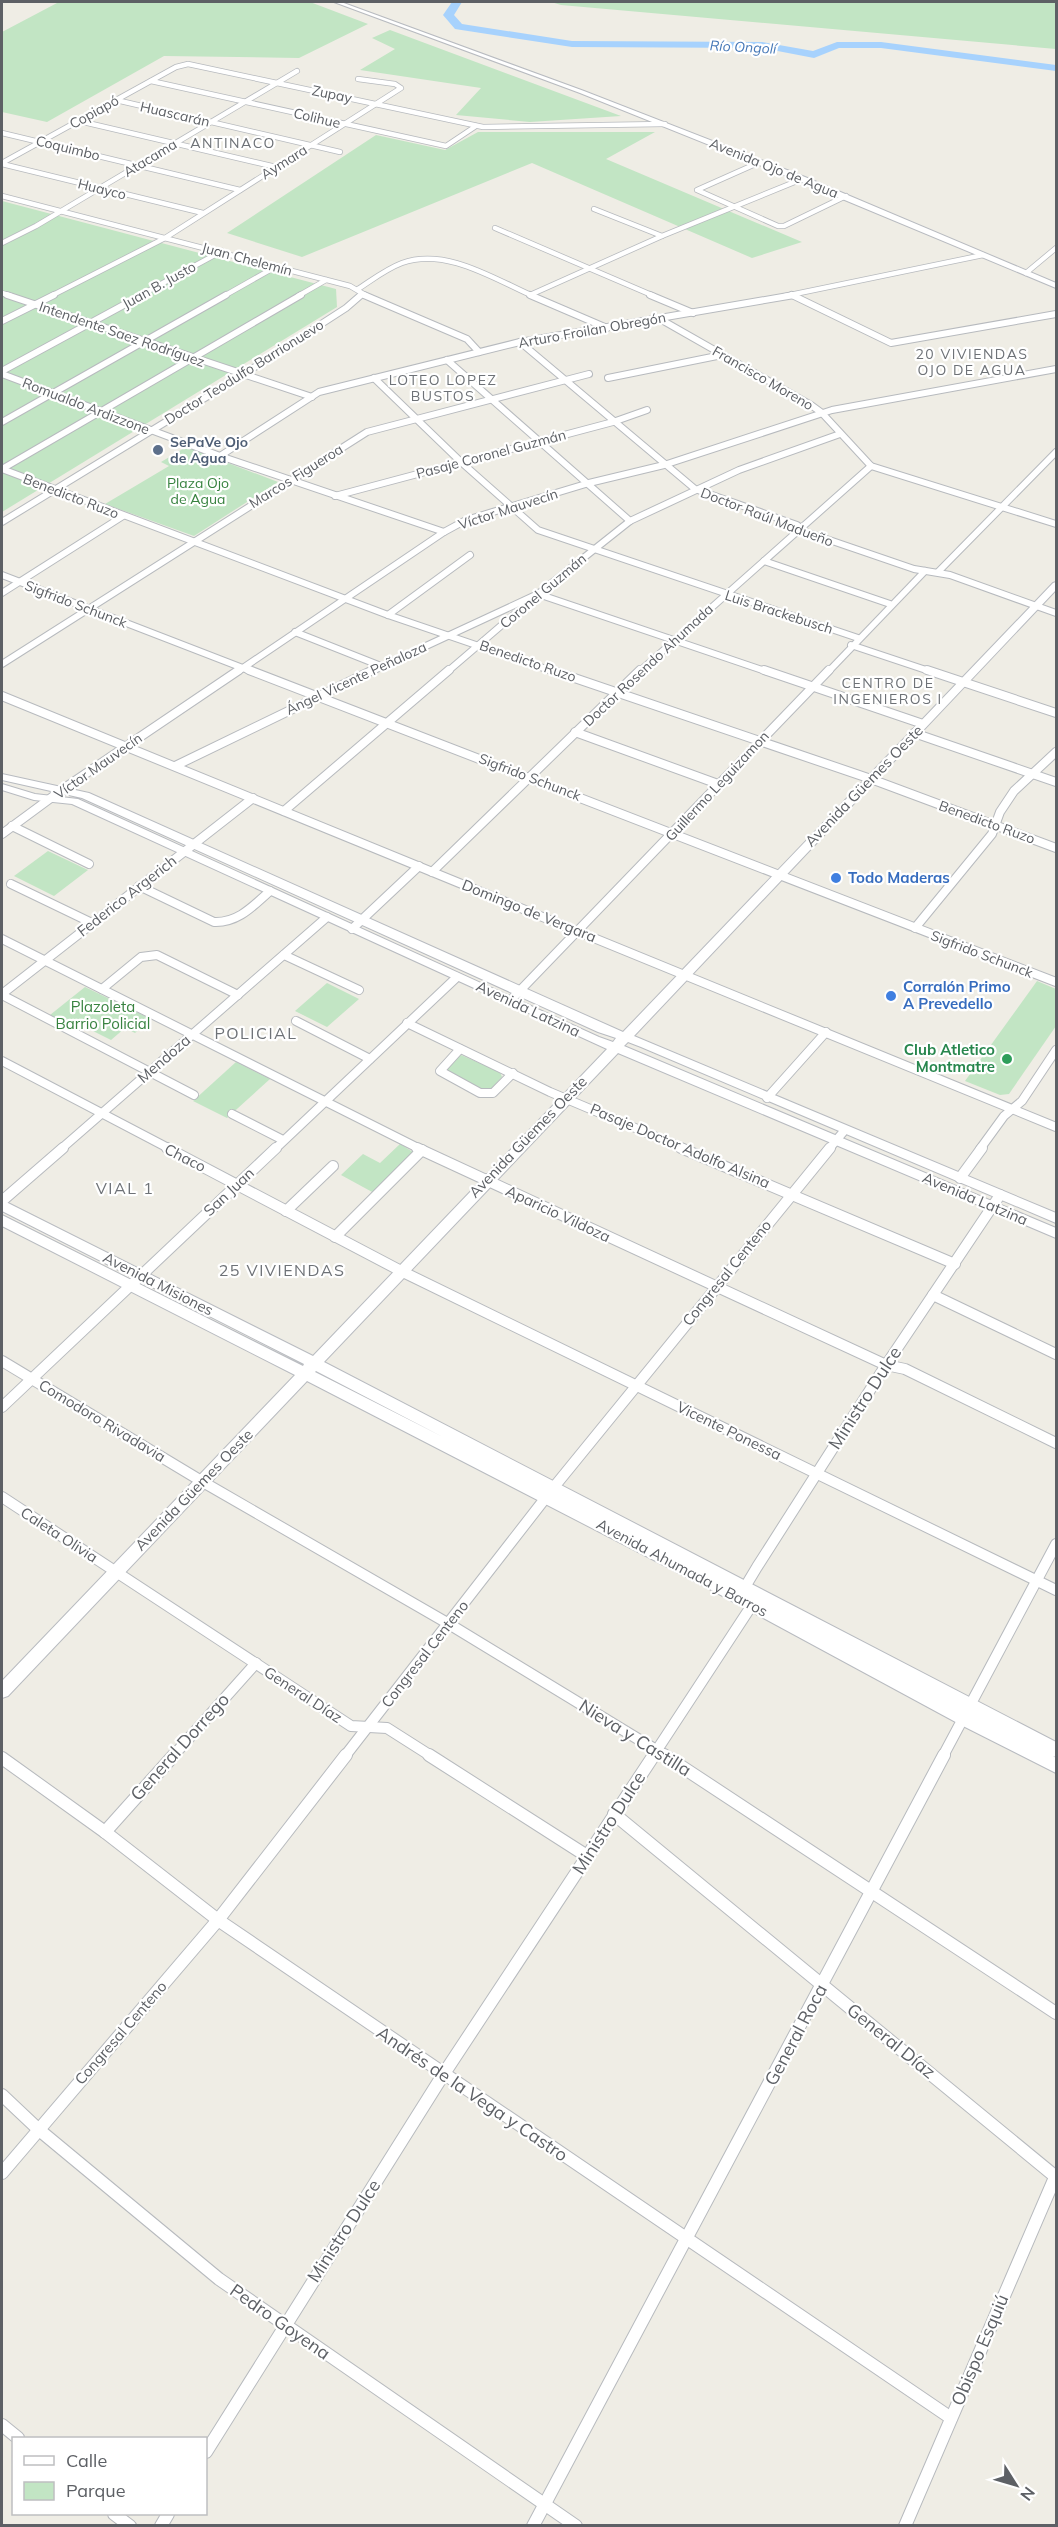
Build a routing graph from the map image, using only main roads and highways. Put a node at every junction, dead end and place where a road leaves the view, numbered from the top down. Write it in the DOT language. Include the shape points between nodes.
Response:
graph roads {
  1 [pos="337,2"];
  2 [pos="1056,286"];
  3 [pos="1056,585"];
  4 [pos="2,777"];
  5 [pos="2,787"];
  6 [pos="188,848"];
  7 [pos="356,925"];
  8 [pos="514,996"];
  9 [pos="624,1037"];
  10 [pos="614,1047"];
  11 [pos="840,1136"];
  12 [pos="2,1203"];
  13 [pos="1056,1218"];
  14 [pos="2,1220"];
  15 [pos="1056,1233"];
  16 [pos="135,1280"];
  17 [pos="310,1368"];
  18 [pos="550,1492"];
  19 [pos="2,1691"];
  20 [pos="967,1714"];
  21 [pos="1056,1750"];
  22 [pos="1056,1766"];
  1 -- 2 [label="main road, Avenida Ojo de Agua" via="665,124"];
  3 -- 9 [label="main road, Avenida Güemes Oeste"];
  4 -- 6 [label="main road, Avenida Latzina" via="85,795"];
  5 -- 6 [label="main road, Avenida Latzina" via="22,794 74,801"];
  6 -- 7 [label="main road, Avenida Latzina"];
  6 -- 7 [label="main road, Avenida Latzina" via="270,891 327,917"];
  7 -- 8 [label="main road, Avenida Latzina"];
  7 -- 8 [label="main road, Avenida Latzina" via="457,977"];
  8 -- 9 [label="main road, Avenida Latzina"];
  8 -- 10 [label="main road, Avenida Latzina"];
  9 -- 10 [label="main road, Avenida Güemes Oeste"];
  9 -- 11 [label="main road, Avenida Latzina" via="767,1098"];
  10 -- 11 [label="main road, Avenida Latzina"];
  10 -- 17 [label="main road, Avenida Güemes Oeste"];
  11 -- 13 [label="main road, Avenida Latzina" via="960,1178"];
  11 -- 15 [label="main road, Avenida Latzina"];
  12 -- 16 [label="main road, Avenida Misiones"];
  14 -- 16 [label="main road, Avenida Misiones"];
  16 -- 17 [label="main road, Avenida Misiones"];
  17 -- 18 [label="main road, Avenida Ahumada y Barros"];
  17 -- 19 [label="main road, Avenida Güemes Oeste"];
  18 -- 20 [label="main road, Avenida Ahumada y Barros" via="752,1605"];
  18 -- 20 [label="main road, Avenida Ahumada y Barros" via="745,1587"];
  20 -- 21 [label="main road, Avenida Ahumada y Barros"];
  20 -- 22 [label="main road, Avenida Ahumada y Barros"];
}
